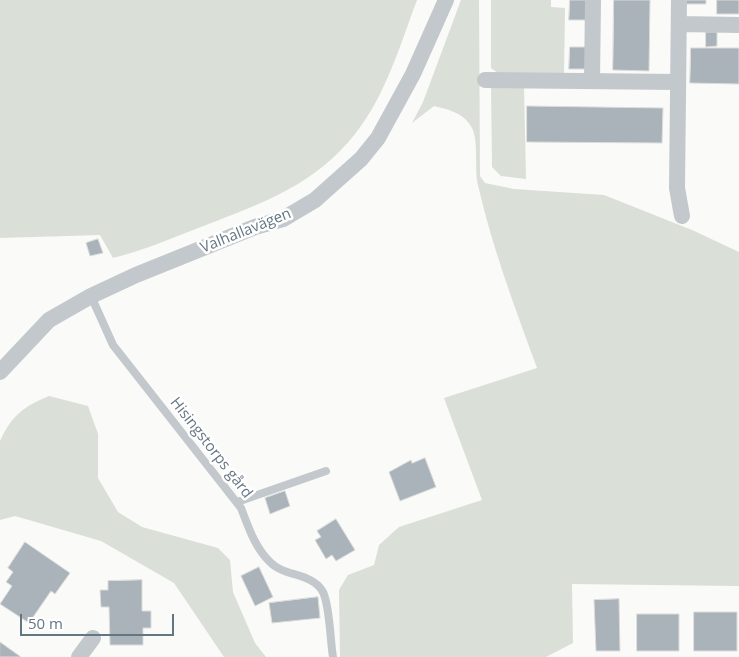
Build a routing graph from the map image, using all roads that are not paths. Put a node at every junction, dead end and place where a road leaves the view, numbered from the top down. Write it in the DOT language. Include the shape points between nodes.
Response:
graph roads {
  1 [pos="446,0"];
  2 [pos="593,0"];
  3 [pos="679,0"];
  4 [pos="679,24"];
  5 [pos="739,25"];
  6 [pos="485,80"];
  7 [pos="592,81"];
  8 [pos="678,82"];
  9 [pos="682,216"];
  10 [pos="91,296"];
  11 [pos="0,372"];
  12 [pos="326,471"];
  13 [pos="237,502"];
  14 [pos="93,638"];
  15 [pos="79,657"];
  16 [pos="333,657"];
  1 -- 10 [label="street, Valhallavägen" via="413,74 378,138 315,200 283,219 255,227"];
  2 -- 7 [label="street"];
  3 -- 4 [label="street"];
  4 -- 5 [label="street"];
  4 -- 8 [label="street"];
  6 -- 7 [label="street"];
  7 -- 8 [label="street"];
  8 -- 9 [label="street" via="677,188"];
  10 -- 11 [label="street, Valhallavägen" via="49,320"];
  10 -- 13 [label="lane, Hisingstorps gård" via="113,345"];
  12 -- 13 [label="lane"];
  13 -- 16 [label="lane, Hisingstorps gård" via="269,562 315,582 323,592"];
  14 -- 15 [label="street"];
}
